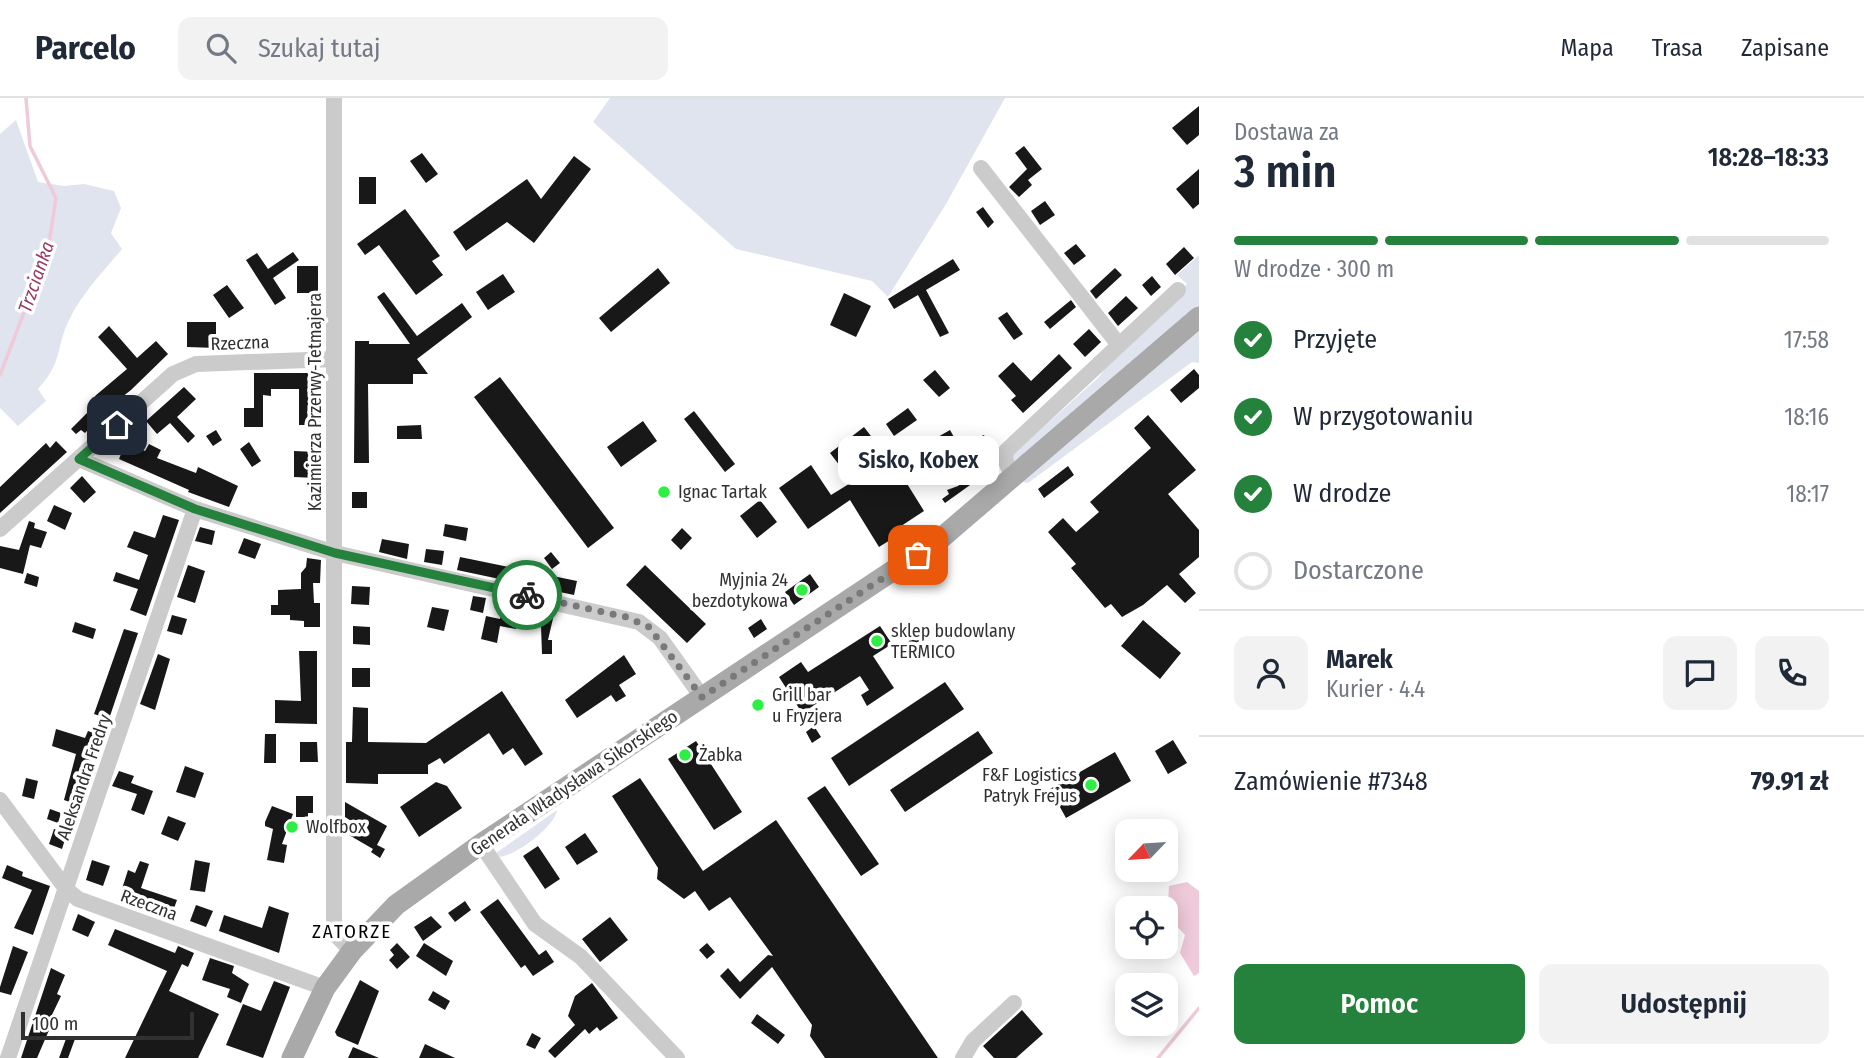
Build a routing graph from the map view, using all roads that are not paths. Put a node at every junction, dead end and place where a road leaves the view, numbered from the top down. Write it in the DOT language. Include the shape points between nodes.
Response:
graph roads {
  1 [pos="334,98"];
  2 [pos="981,168"];
  3 [pos="1178,290"];
  4 [pos="1199,317"];
  5 [pos="1119,345"];
  6 [pos="334,359"];
  7 [pos="79,459"];
  8 [pos="1013,479"];
  9 [pos="195,509"];
  10 [pos="0,530"];
  11 [pos="335,553"];
  12 [pos="702,697"];
  13 [pos="0,800"];
  14 [pos="481,844"];
  15 [pos="67,890"];
  16 [pos="352,951"];
  17 [pos="325,988"];
  18 [pos="1014,1003"];
  19 [pos="8,1058"];
  20 [pos="292,1058"];
  21 [pos="677,1058"];
  22 [pos="963,1058"];
  1 -- 6 [label="street, Kazimierza Przerwy-Tetmajera"];
  2 -- 5 [label="street"];
  3 -- 5 [label="street"];
  4 -- 8 [label="main road, Generała Władysława Sikorskiego"];
  5 -- 8 [label="street" via="1006,451"];
  6 -- 7 [label="street, Rzeczna" via="196,364 173,374"];
  6 -- 11 [label="street, Kazimierza Przerwy-Tetmajera"];
  7 -- 9 [label="street"];
  7 -- 10 [label="street, Rzeczna"];
  8 -- 12 [label="main road, Generała Władysława Sikorskiego" via="939,541"];
  9 -- 11 [label="street"];
  9 -- 15 [label="street, Aleksandra Fredry"];
  11 -- 12 [label="street" via="639,622 660,638"];
  11 -- 16 [label="street, Kazimierza Przerwy-Tetmajera" via="334,919 336,935"];
  12 -- 14 [label="main road, Generała Władysława Sikorskiego"];
  13 -- 15 [label="street, Rzeczna"];
  14 -- 16 [label="main road, Generała Władysława Sikorskiego" via="396,905"];
  14 -- 21 [label="street" via="535,924 581,957"];
  15 -- 17 [label="street, Rzeczna" via="78,899"];
  15 -- 19 [label="street, Aleksandra Fredry"];
  16 -- 17 [label="main road, Generała Władysława Sikorskiego"];
  17 -- 20 [label="main road, Generała Władysława Sikorskiego"];
  18 -- 22 [label="street" via="973,1041"];
}
